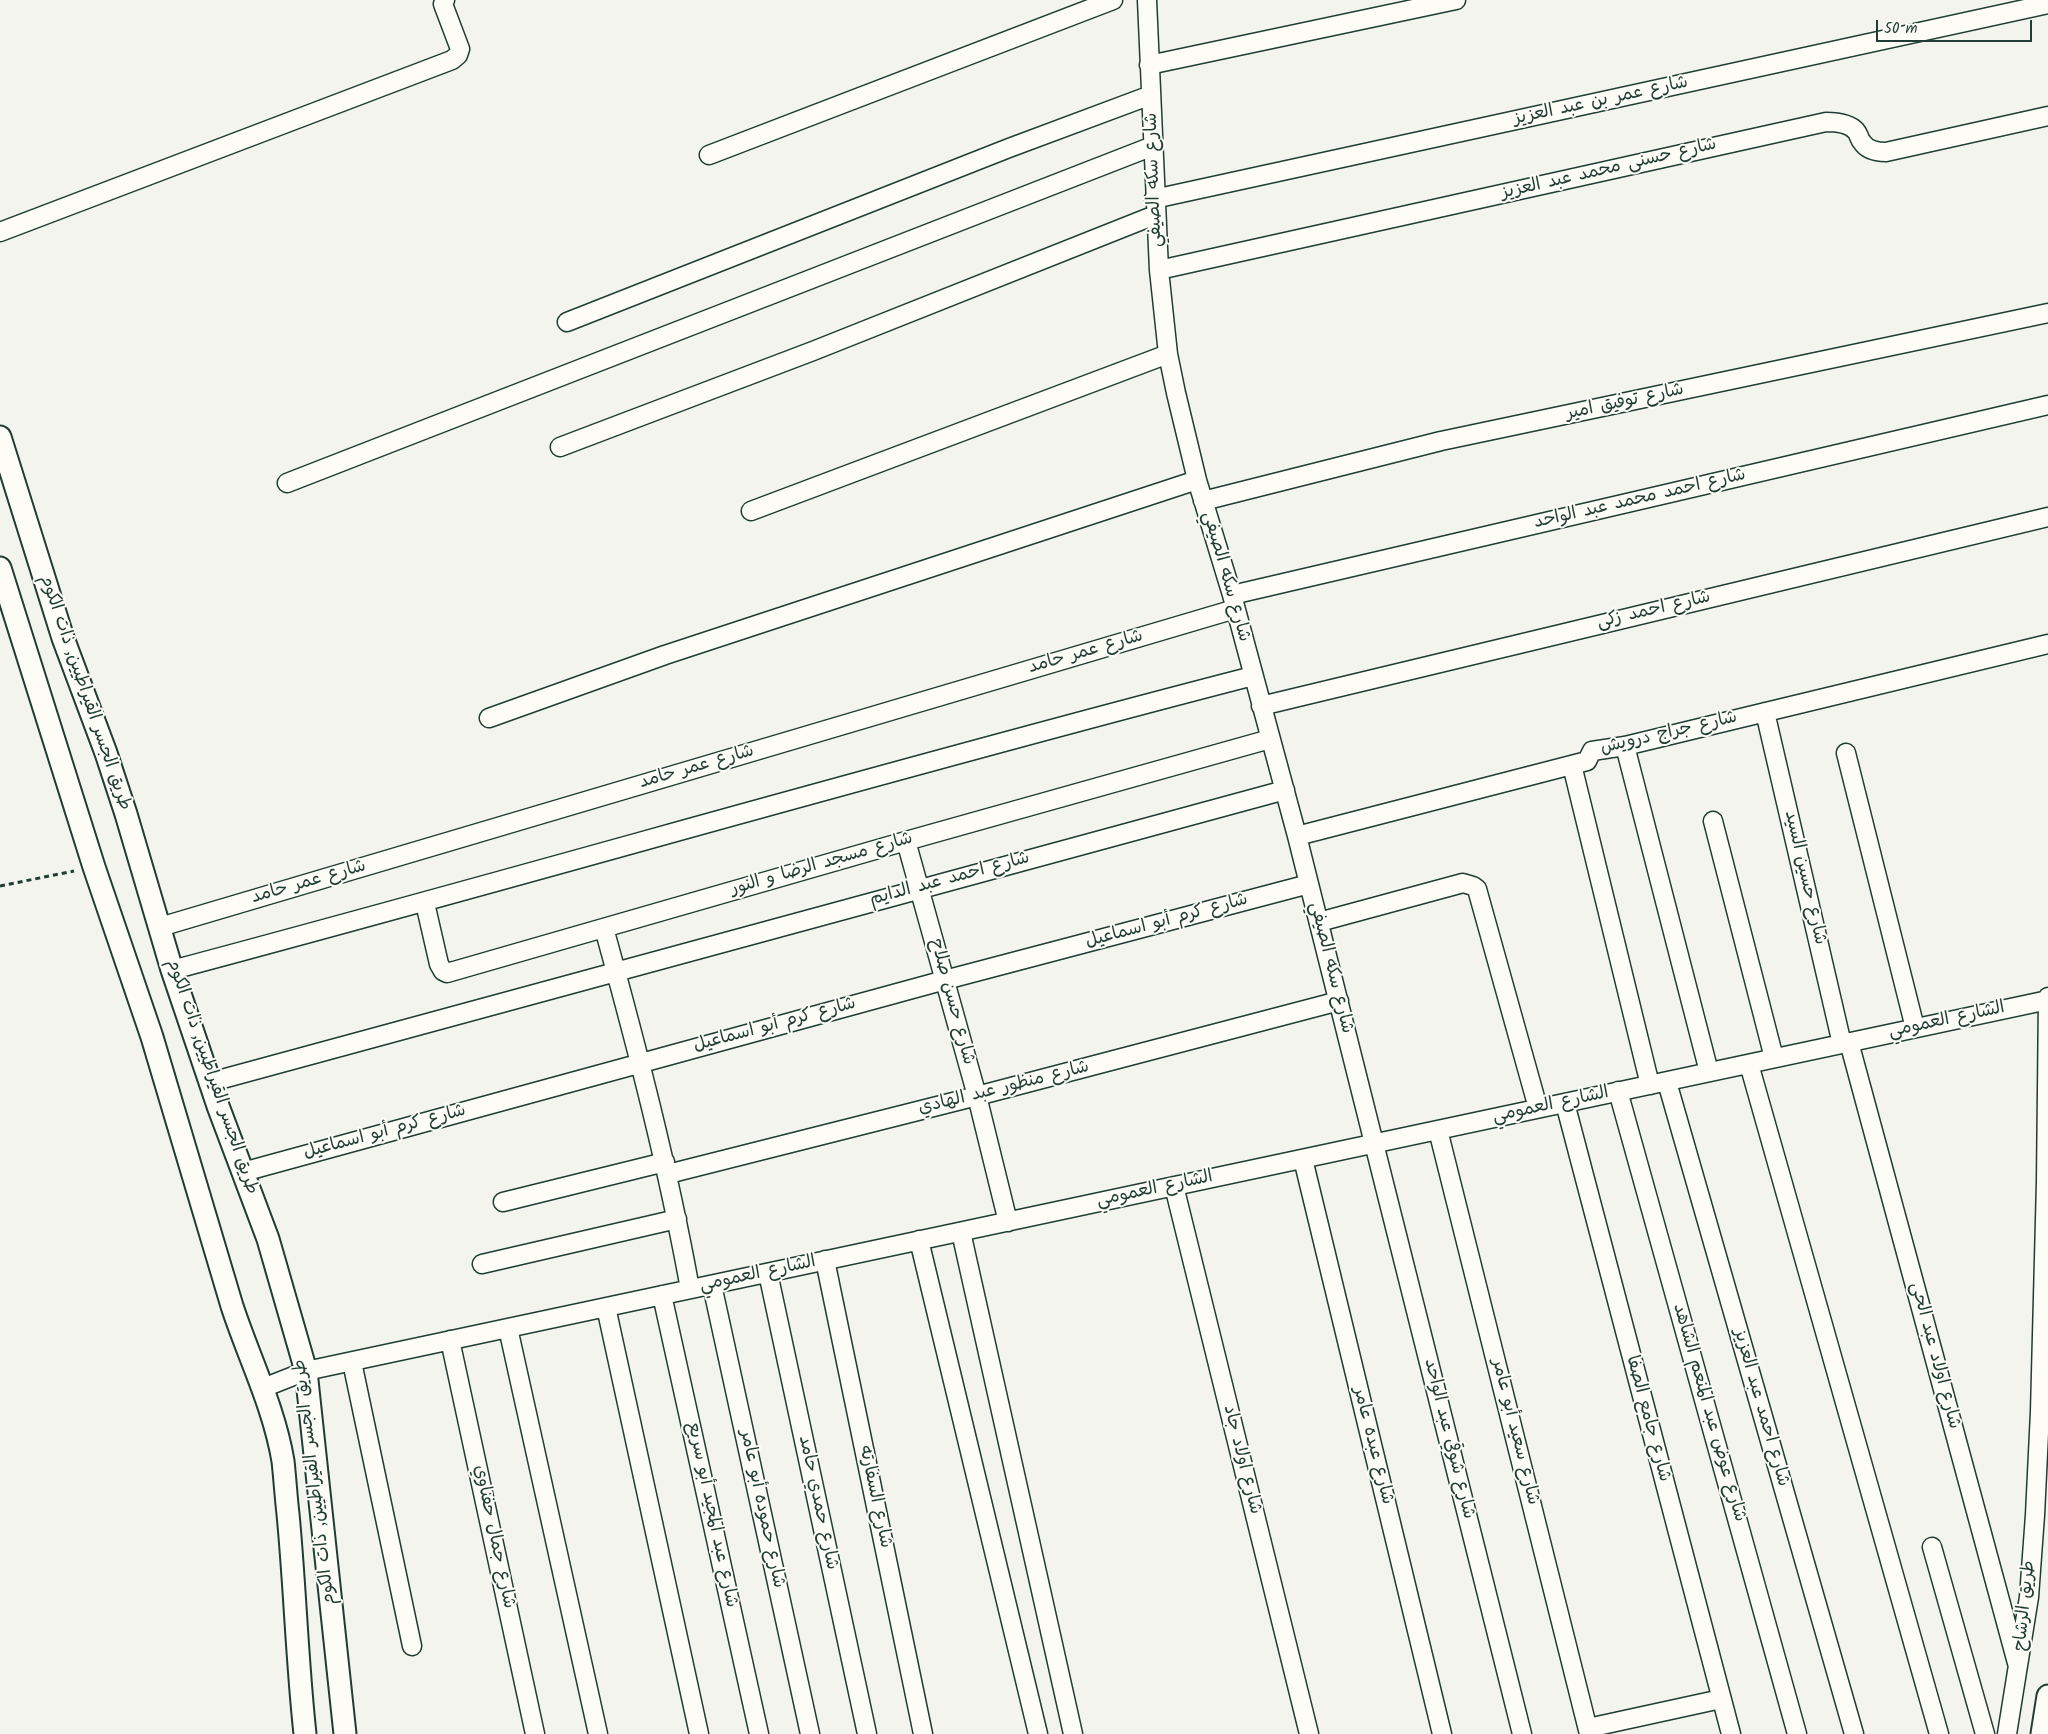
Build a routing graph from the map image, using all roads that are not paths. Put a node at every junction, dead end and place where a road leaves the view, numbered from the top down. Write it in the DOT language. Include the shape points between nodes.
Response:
graph roads {
  1 [pos="445,0"];
  2 [pos="1113,0"];
  3 [pos="1147,0"];
  4 [pos="1456,0"];
  5 [pos="2048,4"];
  6 [pos="1149,65"];
  7 [pos="1151,95"];
  8 [pos="2048,116"];
  9 [pos="1153,146"];
  10 [pos="709,156"];
  11 [pos="1155,207"];
  12 [pos="0,232"];
  13 [pos="1159,270"];
  14 [pos="2048,313"];
  15 [pos="567,322"];
  16 [pos="1168,354"];
  17 [pos="2048,405"];
  18 [pos="0,437"];
  19 [pos="560,447"];
  20 [pos="1197,480"];
  21 [pos="286,483"];
  22 [pos="1203,501"];
  23 [pos="751,511"];
  24 [pos="2048,517"];
  25 [pos="0,568"];
  26 [pos="1233,602"];
  27 [pos="2048,644"];
  28 [pos="1253,676"];
  29 [pos="1261,706"];
  30 [pos="1765,712"];
  31 [pos="489,718"];
  32 [pos="1270,739"];
  33 [pos="1625,746"];
  34 [pos="1846,754"];
  35 [pos="1572,765"];
  36 [pos="1285,790"];
  37 [pos="1713,821"];
  38 [pos="1297,836"];
  39 [pos="906,841"];
  40 [pos="1309,884"];
  41 [pos="920,888"];
  42 [pos="425,903"];
  43 [pos="1319,922"];
  44 [pos="160,927"];
  45 [pos="604,928"];
  46 [pos="172,970"];
  47 [pos="616,971"];
  48 [pos="944,980"];
  49 [pos="2048,999"];
  50 [pos="1339,1001"];
  51 [pos="1915,1028"];
  52 [pos="1846,1043"];
  53 [pos="1774,1058"];
  54 [pos="642,1063"];
  55 [pos="1749,1064"];
  56 [pos="1709,1072"];
  57 [pos="210,1082"];
  58 [pos="1658,1083"];
  59 [pos="1618,1091"];
  60 [pos="977,1096"];
  61 [pos="1564,1103"];
  62 [pos="1538,1108"];
  63 [pos="1438,1130"];
  64 [pos="1374,1144"];
  65 [pos="1303,1158"];
  66 [pos="667,1168"];
  67 [pos="243,1172"];
  68 [pos="2047,1182"];
  69 [pos="1174,1186"];
  70 [pos="503,1202"];
  71 [pos="677,1219"];
  72 [pos="1008,1222"];
  73 [pos="961,1232"];
  74 [pos="919,1240"];
  75 [pos="825,1260"];
  76 [pos="482,1264"];
  77 [pos="768,1273"];
  78 [pos="712,1284"];
  79 [pos="690,1289"];
  80 [pos="662,1295"];
  81 [pos="606,1307"];
  82 [pos="508,1328"];
  83 [pos="450,1340"];
  84 [pos="352,1362"];
  85 [pos="306,1371"];
  86 [pos="263,1388"];
  87 [pos="1932,1547"];
  88 [pos="412,1646"];
  89 [pos="2019,1671"];
  90 [pos="2048,1696"];
  91 [pos="1721,1699"];
  92 [pos="1589,1731"];
  93 [pos="305,1734"];
  94 [pos="345,1734"];
  95 [pos="536,1734"];
  96 [pos="598,1734"];
  97 [pos="700,1734"];
  98 [pos="759,1734"];
  99 [pos="810,1734"];
  100 [pos="867,1734"];
  101 [pos="923,1734"];
  102 [pos="1038,1734"];
  103 [pos="1073,1734"];
  104 [pos="1309,1734"];
  105 [pos="1442,1734"];
  106 [pos="1522,1734"];
  107 [pos="1731,1734"];
  108 [pos="1798,1734"];
  109 [pos="1854,1734"];
  110 [pos="1939,1734"];
  111 [pos="1985,1734"];
  112 [pos="2008,1734"];
  113 [pos="2042,1734"];
  1 -- 12 [label="street" via="443,4 460,49 452,60"];
  2 -- 10 [label="street"];
  3 -- 6 [label="street, شارع سكه الصيفي"];
  4 -- 6 [label="street"];
  5 -- 11 [label="street, شارع عمر بن عبد العزيز"];
  6 -- 7 [label="street, شارع سكه الصيفي"];
  7 -- 9 [label="street, شارع سكه الصيفي"];
  7 -- 15 [label="street"];
  8 -- 13 [label="street, شارع حسنى محمد عبد العزيز" via="1886,152 1868,148 1856,131 1846,125 1826,122"];
  9 -- 11 [label="street, شارع سكه الصيفي"];
  9 -- 21 [label="street"];
  11 -- 13 [label="street, شارع سكه الصيفي"];
  11 -- 19 [label="street, شارع عمر بن عبد العزيز" via="813,351"];
  13 -- 16 [label="street, شارع سكه الصيفي"];
  14 -- 22 [label="street, شارع توفيق امير" via="1441,442"];
  16 -- 20 [label="street, شارع سكه الصيفي"];
  16 -- 23 [label="street"];
  17 -- 26 [label="street, شارع احمد محمد عبد الواحد"];
  18 -- 44 [label="street, طريق الجسر القيراطيين, ذات الكوم" via="63,638 106,752"];
  20 -- 22 [label="street, شارع سكه الصيفي"];
  20 -- 31 [label="street" via="666,655"];
  22 -- 26 [label="street, شارع سكه الصيفي"];
  24 -- 29 [label="street, شارع احمد زكى"];
  25 -- 86 [label="street, طريق الجسر القيراطيين, ذات الكوم" via="94,867 152,1037 235,1316"];
  26 -- 28 [label="street, شارع سكه الصيفي"];
  26 -- 44 [label="street, شارع عمر حامد"];
  27 -- 30 [label="street, شارع جراج درويش"];
  28 -- 29 [label="street, شارع سكه الصيفي"];
  28 -- 42 [label="street" via="1062,725"];
  29 -- 32 [label="street, شارع سكه الصيفي"];
  30 -- 33 [label="street, شارع جراج درويش"];
  30 -- 52 [label="street, شارع حسين السيد"];
  32 -- 36 [label="street, شارع سكه الصيفي"];
  32 -- 39 [label="street, شارع مسجد الرضا و النور"];
  33 -- 35 [label="street, شارع جراج درويش" via="1592,751 1587,761"];
  33 -- 56 [label="street"];
  34 -- 51 [label="street"];
  35 -- 38 [label="street, شارع جراج درويش"];
  35 -- 58 [label="street, شارع احمد عبد العزيز"];
  36 -- 38 [label="street, شارع سكه الصيفي"];
  36 -- 41 [label="street, شارع احمد عبد الدايم"];
  37 -- 53 [label="street"];
  38 -- 40 [label="street, شارع سكه الصيفي"];
  39 -- 41 [label="street, شارع حسن صلاح"];
  39 -- 45 [label="street, شارع مسجد الرضا و النور"];
  40 -- 43 [label="street, شارع سكه الصيفي"];
  40 -- 48 [label="street, شارع كرم أبو اسماعيل"];
  41 -- 47 [label="street, شارع احمد عبد الدايم"];
  41 -- 48 [label="street, شارع حسن صلاح"];
  42 -- 45 [label="street, شارع مسجد الرضا و النور" via="441,969 447,973"];
  42 -- 46 [label="street"];
  43 -- 50 [label="street, شارع سكه الصيفي"];
  43 -- 62 [label="street" via="1463,883 1473,886"];
  44 -- 46 [label="street, طريق الجسر القيراطيين, ذات الكوم"];
  45 -- 47 [label="street"];
  46 -- 57 [label="street, طريق الجسر القيراطيين, ذات الكوم"];
  47 -- 54 [label="street"];
  47 -- 57 [label="street, شارع احمد عبد الدايم"];
  48 -- 54 [label="street, شارع كرم أبو اسماعيل"];
  48 -- 60 [label="street, شارع حسن صلاح"];
  49 -- 51 [label="street, الشارع العمومي"];
  49 -- 68 [label="street, طريق الرشاح"];
  50 -- 60 [label="street, شارع منظور عبد الهادي"];
  50 -- 64 [label="street, شارع سكه الصيفي"];
  51 -- 52 [label="street, الشارع العمومي"];
  52 -- 53 [label="street, الشارع العمومي"];
  52 -- 89 [label="street, شارع اولاد عبد الحى"];
  53 -- 55 [label="street, الشارع العمومي"];
  54 -- 66 [label="street"];
  54 -- 67 [label="street, شارع كرم أبو اسماعيل"];
  55 -- 56 [label="street, الشارع العمومي"];
  55 -- 110 [label="street"];
  56 -- 58 [label="street, الشارع العمومي"];
  57 -- 67 [label="street, طريق الجسر القيراطيين, ذات الكوم"];
  58 -- 59 [label="street, الشارع العمومي"];
  58 -- 109 [label="street, شارع احمد عبد العزيز"];
  59 -- 61 [label="street, الشارع العمومي"];
  59 -- 108 [label="street, شارع عوض عبد المنعم الشاهد"];
  60 -- 66 [label="street, شارع منظور عبد الهادي"];
  60 -- 72 [label="street, شارع حسن صلاح"];
  61 -- 62 [label="street, الشارع العمومي"];
  61 -- 91 [label="street, شارع جامع الصفا"];
  62 -- 63 [label="street, الشارع العمومي"];
  63 -- 64 [label="street, الشارع العمومي"];
  63 -- 92 [label="street, شارع سعيد أبو عامر"];
  64 -- 65 [label="street, الشارع العمومي"];
  64 -- 106 [label="street, شارع شوقي عبد الواحد"];
  65 -- 69 [label="street, الشارع العمومي"];
  65 -- 105 [label="street, شارع عبده عامر"];
  66 -- 70 [label="street, شارع منظور عبد الهادي"];
  66 -- 71 [label="street"];
  67 -- 85 [label="street, طريق الجسر القيراطيين, ذات الكوم" via="268,1239"];
  68 -- 89 [label="street, طريق الرشاح" via="2035,1515"];
  69 -- 72 [label="street, الشارع العمومي"];
  69 -- 104 [label="street, شارع اولاد جاد"];
  71 -- 76 [label="street"];
  71 -- 79 [label="street"];
  72 -- 73 [label="street, الشارع العمومي"];
  73 -- 74 [label="street, الشارع العمومي"];
  73 -- 103 [label="street"];
  74 -- 75 [label="street, الشارع العمومي"];
  74 -- 102 [label="street"];
  75 -- 77 [label="street, الشارع العمومي"];
  75 -- 101 [label="street, شارع السفارته"];
  77 -- 78 [label="street, الشارع العمومي"];
  77 -- 100 [label="street, شارع حمدي حامد"];
  78 -- 79 [label="street, الشارع العمومي"];
  78 -- 99 [label="street, شارع حموده أبو عامر"];
  79 -- 80 [label="street, الشارع العمومي"];
  80 -- 81 [label="street, الشارع العمومي"];
  80 -- 98 [label="street, شارع عبد المجيد أبو سريع"];
  81 -- 82 [label="street, الشارع العمومي"];
  81 -- 97 [label="street"];
  82 -- 83 [label="street, الشارع العمومي"];
  82 -- 96 [label="street"];
  83 -- 84 [label="street, الشارع العمومي"];
  83 -- 95 [label="street, شارع جمال حفناوي"];
  84 -- 85 [label="street, الشارع العمومي"];
  84 -- 88 [label="street"];
  85 -- 86 [label="street, الشارع العمومي"];
  85 -- 94 [label="street, طريق الجسر القيراطيين, ذات الكوم"];
  86 -- 93 [label="street, طريق الجسر القيراطيين, ذات الكوم" via="283,1461"];
  87 -- 111 [label="street"];
  89 -- 112 [label="street, طريق الرشاح"];
  90 -- 113 [label="street"];
  91 -- 92 [label="street"];
  91 -- 107 [label="street, شارع جامع الصفا"];
}
